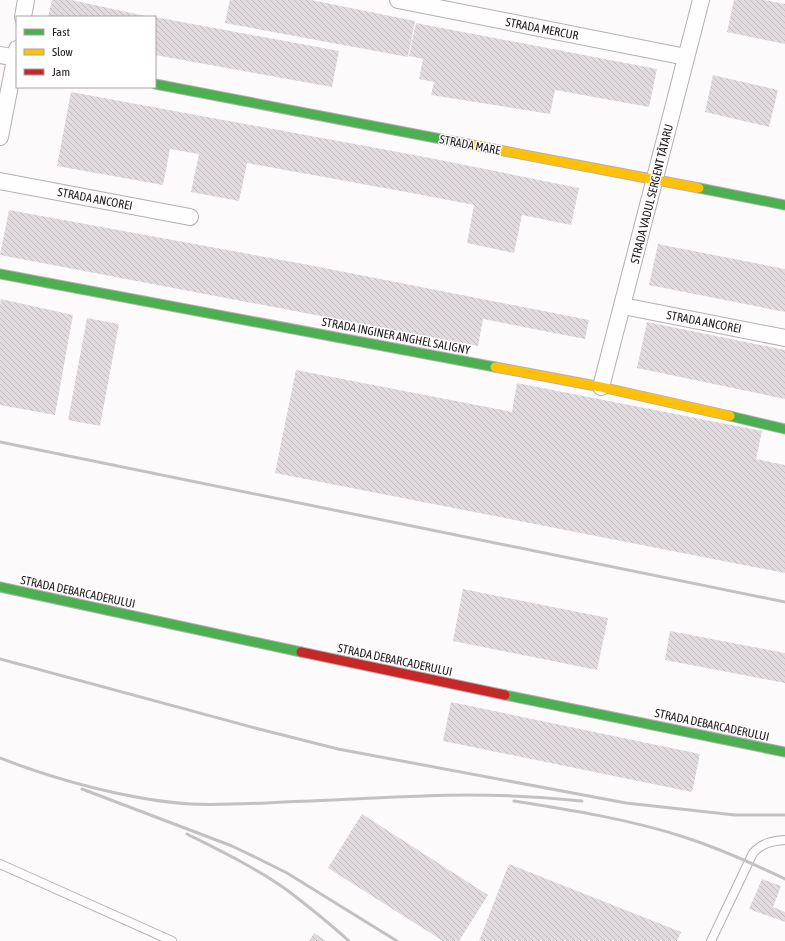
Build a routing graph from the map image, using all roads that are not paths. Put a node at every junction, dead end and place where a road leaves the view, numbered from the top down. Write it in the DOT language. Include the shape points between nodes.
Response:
graph roads {
  1 [pos="26,0"];
  2 [pos="398,0"];
  3 [pos="701,0"];
  4 [pos="23,16"];
  5 [pos="12,55"];
  6 [pos="686,57"];
  7 [pos="156,84"];
  8 [pos="0,137"];
  9 [pos="655,180"];
  10 [pos="0,181"];
  11 [pos="785,205"];
  12 [pos="190,217"];
  13 [pos="0,274"];
  14 [pos="623,306"];
  15 [pos="785,338"];
  16 [pos="601,387"];
  17 [pos="785,430"];
  18 [pos="0,587"];
  19 [pos="785,752"];
  20 [pos="785,840"];
  21 [pos="0,864"];
  22 [pos="172,941"];
  23 [pos="711,941"];
  1 -- 4 [label="street"];
  2 -- 6 [label="street, STRADA MERCUR"];
  3 -- 6 [label="street, STRADA VADUL SERGENT TĂTARU"];
  5 -- 8 [label="street"];
  6 -- 9 [label="street, STRADA VADUL SERGENT TĂTARU"];
  7 -- 9 [label="street, STRADA MARE"];
  9 -- 11 [label="street, STRADA MARE"];
  9 -- 14 [label="street, STRADA VADUL SERGENT TĂTARU"];
  10 -- 12 [label="street, STRADA ANCOREI"];
  13 -- 16 [label="street, STRADA INGINER ANGHEL SALIGNY"];
  14 -- 15 [label="street, STRADA ANCOREI"];
  14 -- 16 [label="street, STRADA VADUL SERGENT TĂTARU"];
  16 -- 17 [label="street, STRADA INGINER ANGHEL SALIGNY"];
  18 -- 19 [label="street, STRADA DEBARCADERULUI" via="350,663"];
  20 -- 23 [label="lane" via="765,843 753,853"];
  21 -- 22 [label="lane"];
}
